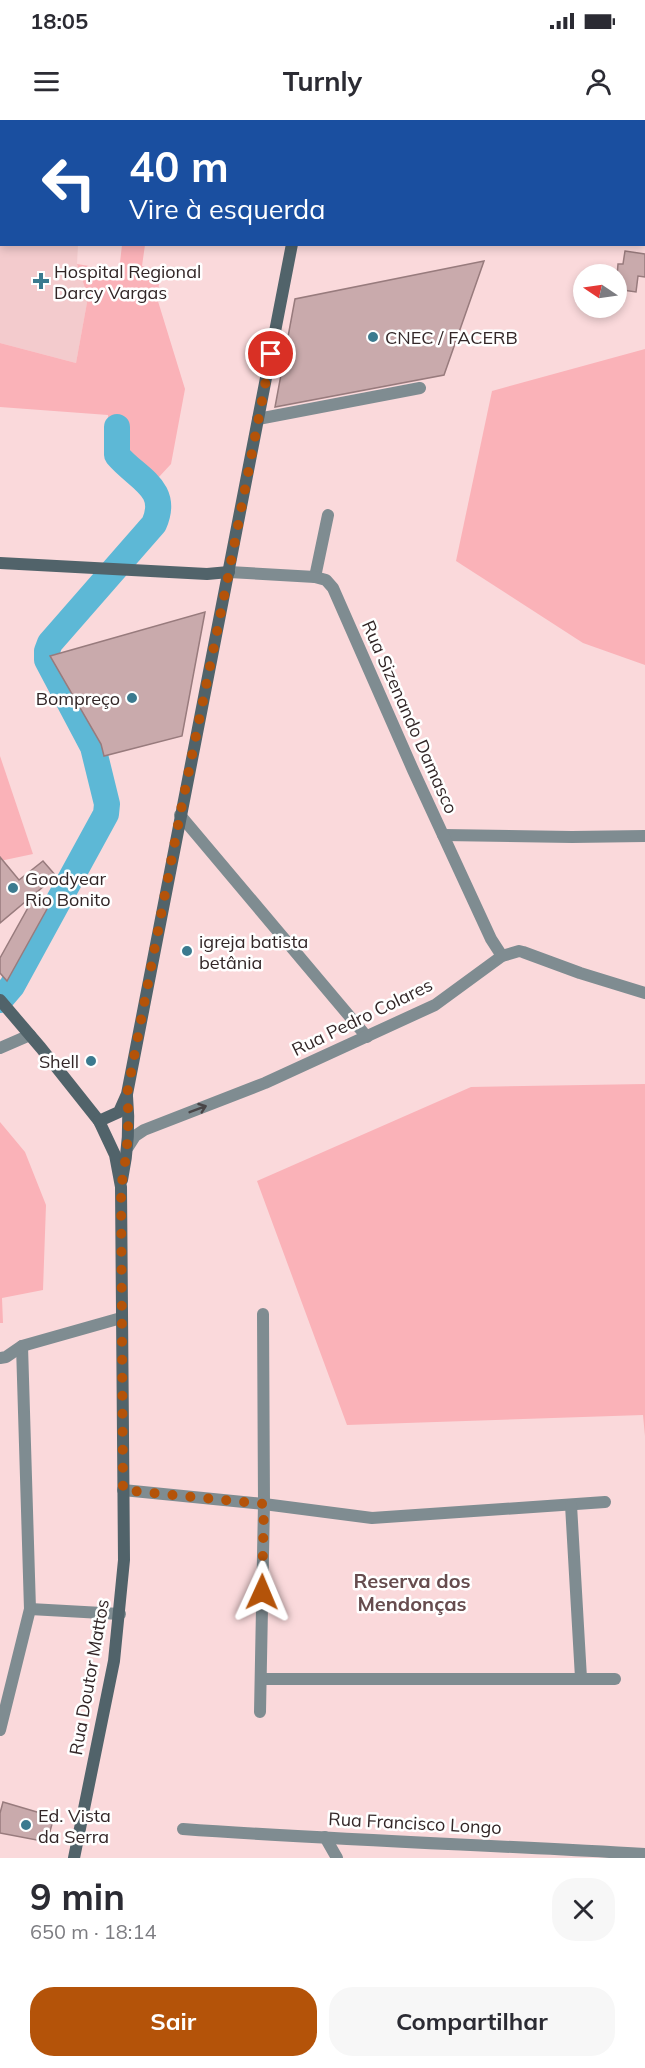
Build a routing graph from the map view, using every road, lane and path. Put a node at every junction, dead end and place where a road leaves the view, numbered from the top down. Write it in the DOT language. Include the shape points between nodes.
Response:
graph roads {
  1 [pos="292,246"];
  2 [pos="420,388"];
  3 [pos="258,419"];
  4 [pos="328,515"];
  5 [pos="0,563"];
  6 [pos="229,572"];
  7 [pos="315,577"];
  8 [pos="180,815"];
  9 [pos="443,835"];
  10 [pos="645,836"];
  11 [pos="502,956"];
  12 [pos="645,993"];
  13 [pos="3,1003"];
  14 [pos="30,1035"];
  15 [pos="367,1037"];
  16 [pos="0,1048"];
  17 [pos="127,1094"];
  18 [pos="99,1121"];
  19 [pos="128,1147"];
  20 [pos="121,1187"];
  21 [pos="263,1314"];
  22 [pos="121,1318"];
  23 [pos="22,1346"];
  24 [pos="0,1358"];
  25 [pos="123,1490"];
  26 [pos="605,1502"];
  27 [pos="264,1504"];
  28 [pos="571,1505"];
  29 [pos="30,1609"];
  30 [pos="120,1614"];
  31 [pos="581,1678"];
  32 [pos="261,1679"];
  33 [pos="615,1679"];
  34 [pos="260,1712"];
  35 [pos="0,1730"];
  36 [pos="183,1829"];
  37 [pos="325,1837"];
  38 [pos="645,1854"];
  39 [pos="74,1858"];
  40 [pos="336,1858"];
  1 -- 3 [label="main road"];
  2 -- 3 [label="street"];
  3 -- 6 [label="main road"];
  4 -- 7 [label="street"];
  5 -- 6 [label="main road"];
  6 -- 7 [label="street"];
  6 -- 8 [label="main road"];
  7 -- 9 [label="street, Rua Sizenando Damasco" via="326,580 333,588"];
  8 -- 15 [label="street"];
  8 -- 17 [label="main road"];
  9 -- 10 [label="street"];
  9 -- 11 [label="street, Rua Sizenando Damasco"];
  11 -- 12 [label="street" via="523,952"];
  11 -- 15 [label="street, Rua Pedro Colares" via="435,1005"];
  13 -- 14 [label="main road, Rua Doutor Mattos"];
  14 -- 16 [label="street"];
  14 -- 18 [label="main road, Rua Doutor Mattos"];
  19 -- 15 [label="street, Rua Pedro Colares, one-way" via="144,1130 266,1083"];
  17 -- 18 [label="main road" via="119,1112"];
  17 -- 19 [label="main road"];
  18 -- 20 [label="main road, Rua Doutor Mattos" via="115,1155"];
  19 -- 20 [label="main road"];
  20 -- 22 [label="main road, Rua Doutor Mattos"];
  21 -- 27 [label="street"];
  22 -- 23 [label="street"];
  22 -- 25 [label="main road, Rua Doutor Mattos"];
  23 -- 24 [label="street"];
  23 -- 29 [label="street"];
  25 -- 27 [label="street"];
  25 -- 30 [label="main road, Rua Doutor Mattos"];
  26 -- 28 [label="street"];
  27 -- 28 [label="street" via="372,1518"];
  27 -- 32 [label="street"];
  28 -- 31 [label="street"];
  29 -- 30 [label="street"];
  29 -- 35 [label="street"];
  30 -- 39 [label="main road, Rua Doutor Mattos"];
  31 -- 32 [label="street"];
  31 -- 33 [label="street"];
  32 -- 34 [label="street"];
  36 -- 37 [label="street, Rua Francisco Longo"];
  37 -- 38 [label="street, Rua Francisco Longo"];
  37 -- 40 [label="street"];
}
